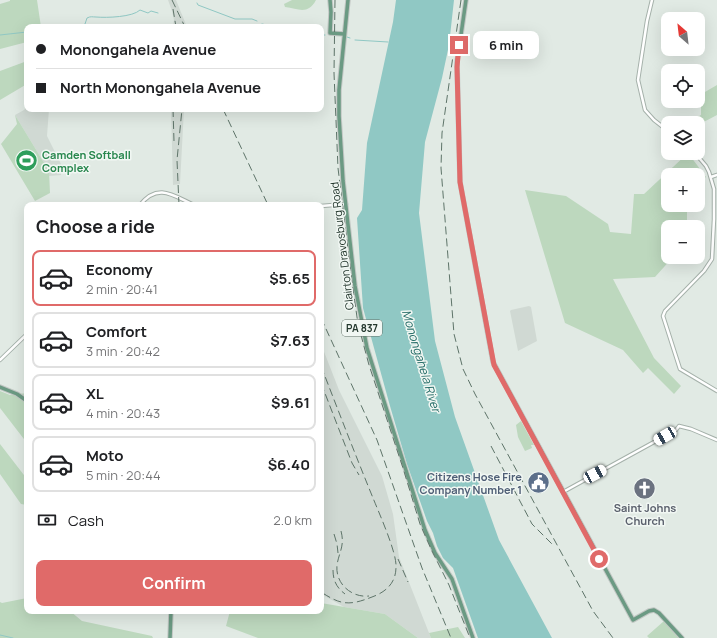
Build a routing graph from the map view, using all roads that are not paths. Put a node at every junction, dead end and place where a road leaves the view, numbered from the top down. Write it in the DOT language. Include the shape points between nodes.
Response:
graph roads {
  1 [pos="330,0"];
  2 [pos="348,0"];
  3 [pos="466,0"];
  4 [pos="652,0"];
  5 [pos="344,34"];
  6 [pos="661,126"];
  7 [pos="701,160"];
  8 [pos="717,175"];
  9 [pos="711,177"];
  10 [pos="143,202"];
  11 [pos="188,202"];
  12 [pos="346,204"];
  13 [pos="324,206"];
  14 [pos="24,337"];
  15 [pos="0,360"];
  16 [pos="0,387"];
  17 [pos="717,391"];
  18 [pos="24,399"];
  19 [pos="717,440"];
  20 [pos="563,492"];
  21 [pos="171,614"];
  22 [pos="170,638"];
  23 [pos="473,638"];
  24 [pos="682,638"];
  1 -- 5 [label="main road" via="330,33"];
  2 -- 5 [label="main road, Clairton Dravosburg Road / PA 837"];
  3 -- 20 [label="main road" via="457,62 461,189 494,365"];
  4 -- 6 [label="street" via="638,80 645,110"];
  5 -- 12 [label="main road, Clairton Dravosburg Road / PA 837" via="338,104"];
  7 -- 9 [label="street"];
  8 -- 9 [label="street"];
  9 -- 17 [label="street" via="715,199 712,259 663,316 680,369"];
  10 -- 11 [label="street" via="149,196 164,192"];
  12 -- 13 [label="street"];
  12 -- 23 [label="main road, Clairton Dravosburg Road / PA 837" via="355,286 367,348 425,530 435,553 452,580"];
  14 -- 15 [label="street"];
  16 -- 18 [label="main road"];
  19 -- 20 [label="street" via="679,426"];
  20 -- 24 [label="main road" via="633,620 654,610"];
  21 -- 22 [label="main road"];
}
